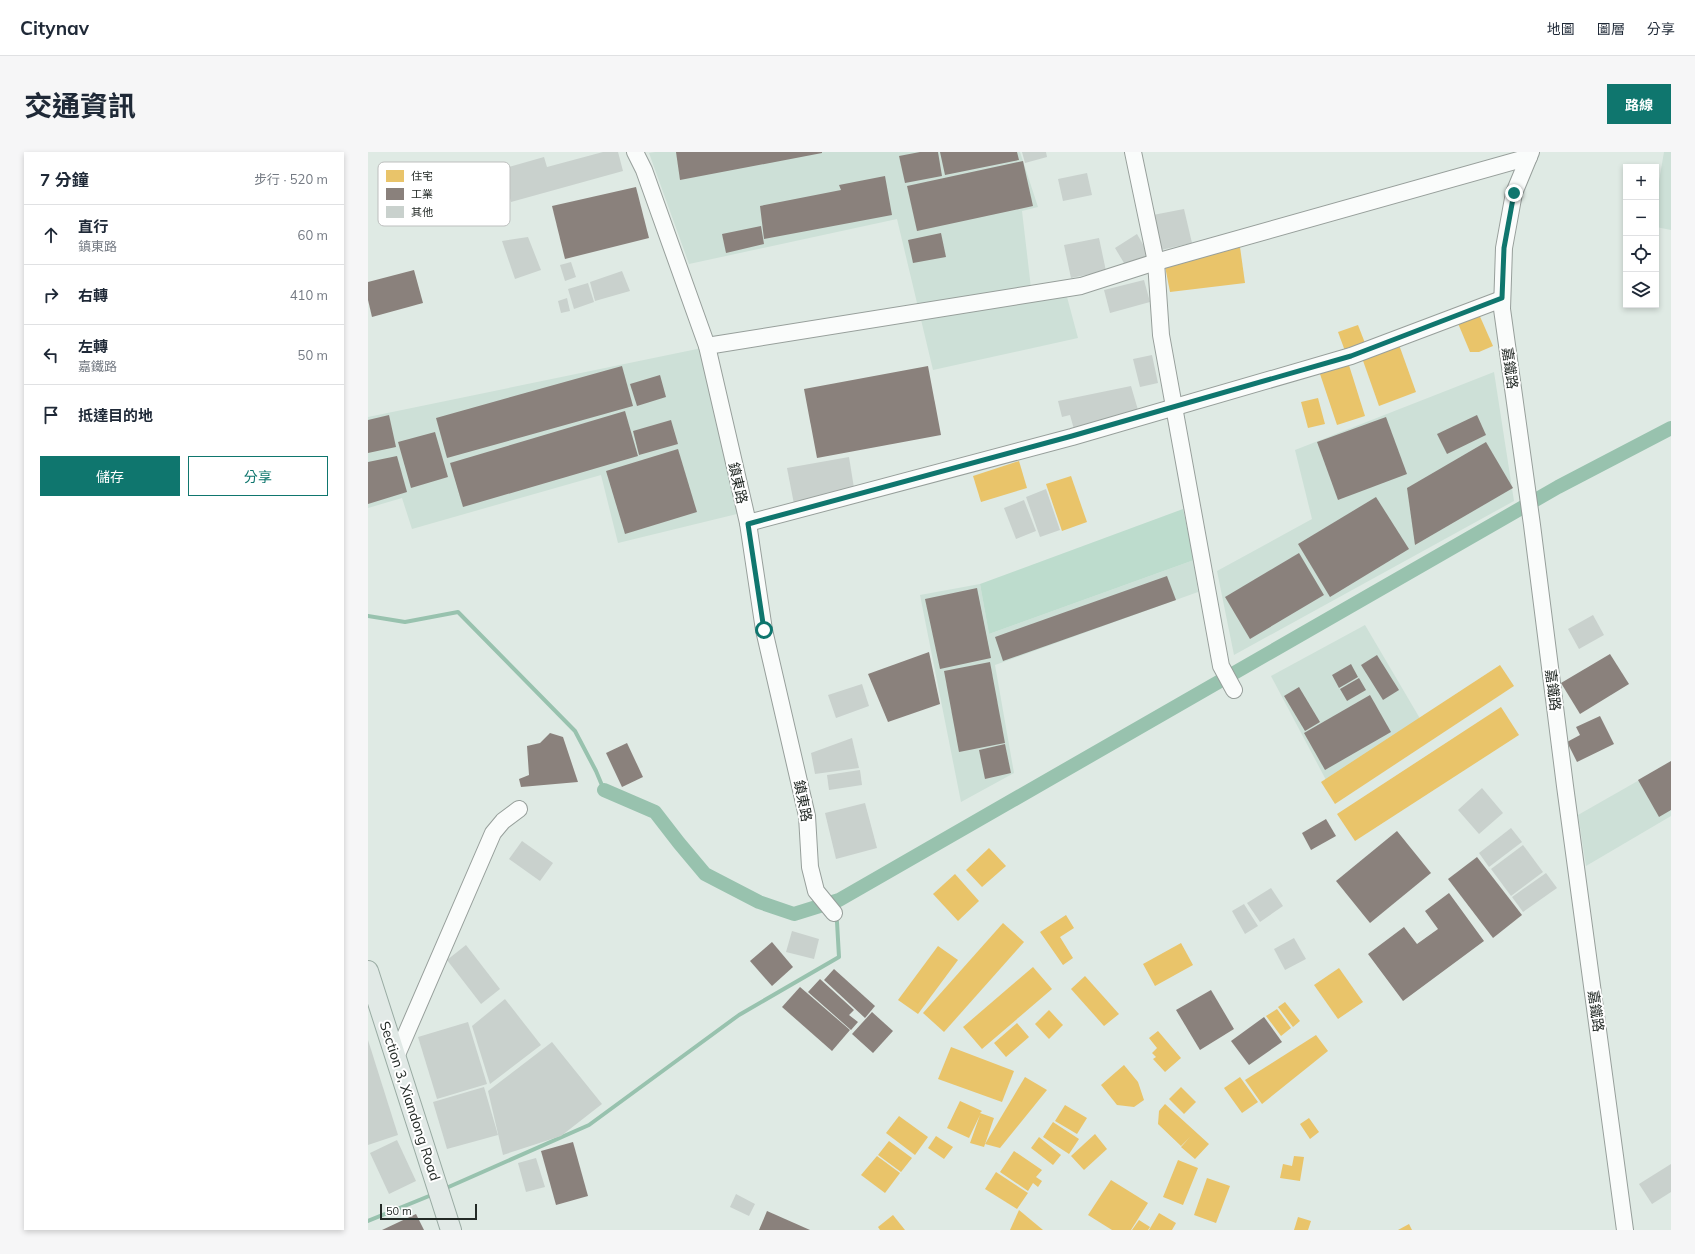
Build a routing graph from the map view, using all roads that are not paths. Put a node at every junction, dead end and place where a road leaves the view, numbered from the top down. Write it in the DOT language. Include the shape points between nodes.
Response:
graph roads {
  1 [pos="635,152"];
  2 [pos="1133,152"];
  3 [pos="1530,154"];
  4 [pos="1156,262"];
  5 [pos="1502,298"];
  6 [pos="707,346"];
  7 [pos="1174,408"];
  8 [pos="748,524"];
  9 [pos="1232,685"];
  10 [pos="519,809"];
  11 [pos="834,913"];
  12 [pos="368,971"];
  13 [pos="396,1057"];
  14 [pos="451,1230"];
  15 [pos="1625,1230"];
  1 -- 6 [label="street, 鎮東路" via="644,170"];
  2 -- 4 [label="street"];
  3 -- 4 [label="street"];
  3 -- 5 [label="street, 嘉鐵路" via="1514,193 1504,248"];
  4 -- 6 [label="street" via="1081,286"];
  4 -- 7 [label="street" via="1161,335"];
  5 -- 7 [label="street" via="1351,356"];
  5 -- 15 [label="street, 嘉鐵路"];
  6 -- 8 [label="street, 鎮東路"];
  7 -- 8 [label="street"];
  7 -- 9 [label="street" via="1221,666"];
  8 -- 11 [label="street, 鎮東路" via="764,630 807,816 810,867 816,891"];
  10 -- 13 [label="street" via="503,821 493,833"];
  12 -- 13 [label="main road, Section 3, Xiandong Road"];
  13 -- 14 [label="main road, Section 3, Xiandong Road"];
}
